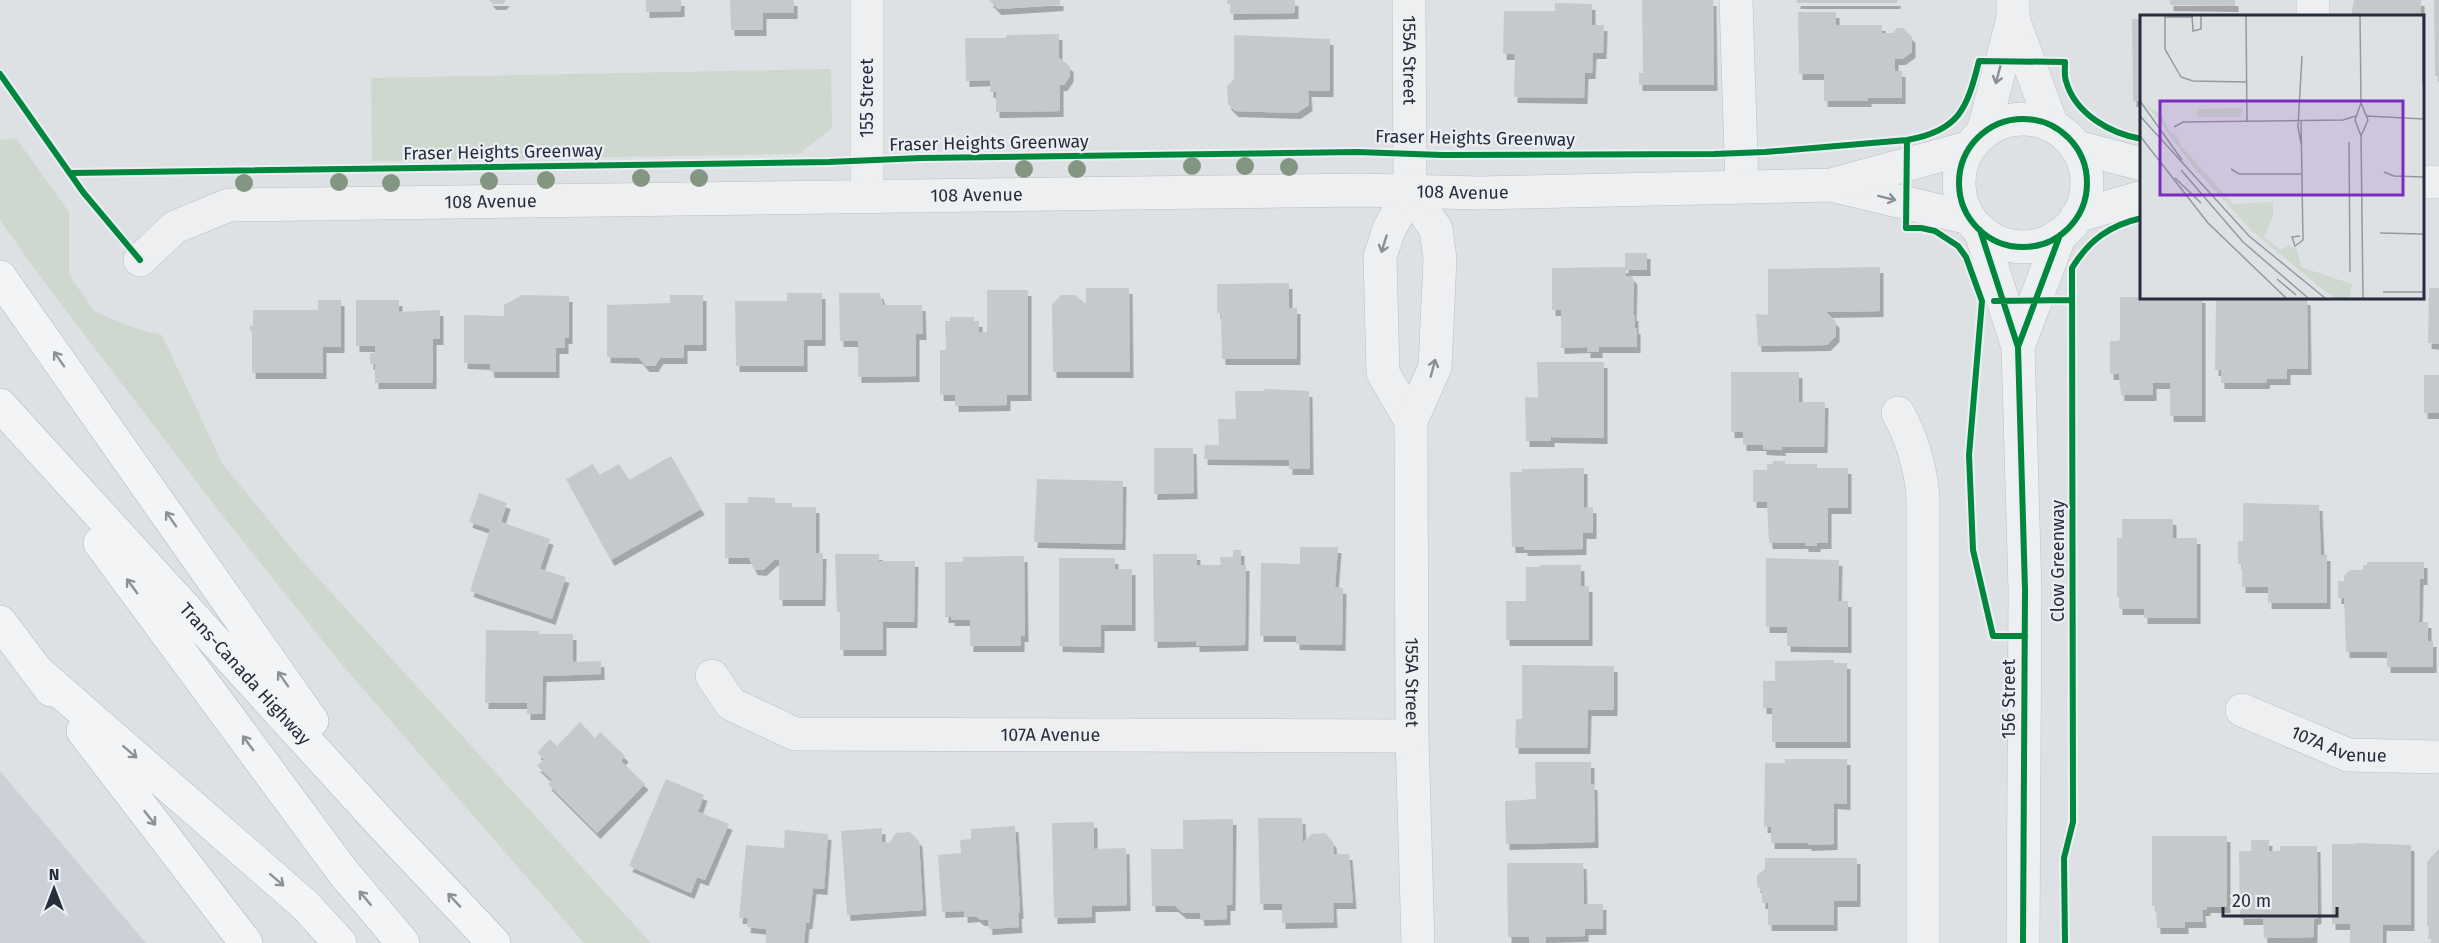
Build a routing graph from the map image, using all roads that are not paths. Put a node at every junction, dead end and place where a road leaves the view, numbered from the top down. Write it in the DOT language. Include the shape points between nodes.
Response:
graph roads {
  1 [pos="867,0"];
  2 [pos="1409,0"];
  3 [pos="1736,0"];
  4 [pos="2013,9"];
  5 [pos="2052,126"];
  6 [pos="1976,140"];
  7 [pos="2076,147"];
  8 [pos="2140,163"];
  9 [pos="1831,184"];
  10 [pos="1742,186"];
  11 [pos="1410,192"];
  12 [pos="867,197"];
  13 [pos="2140,198"];
  14 [pos="1975,224"];
  15 [pos="2068,225"];
  16 [pos="140,261"];
  17 [pos="0,277"];
  18 [pos="2018,346"];
  19 [pos="0,406"];
  20 [pos="1898,413"];
  21 [pos="1411,421"];
  22 [pos="0,622"];
  23 [pos="38,672"];
  24 [pos="712,676"];
  25 [pos="2242,710"];
  26 [pos="1412,736"];
  27 [pos="2439,757"];
  28 [pos="388,831"];
  29 [pos="246,943"];
  30 [pos="340,943"];
  31 [pos="403,943"];
  32 [pos="494,943"];
  33 [pos="1418,943"];
  34 [pos="1923,943"];
  35 [pos="2023,943"];
  1 -- 12 [label="street, 155 Street"];
  2 -- 11 [label="street, 155A Street"];
  3 -- 10 [label="street"];
  4 -- 5 [label="street"];
  4 -- 6 [label="street, one-way"];
  5 -- 6 [label="street" via="2023,118 2002,122"];
  5 -- 7 [label="street"];
  6 -- 9 [label="street, 108 Avenue"];
  6 -- 14 [label="street" via="1960,168 1958,189 1964,209"];
  7 -- 8 [label="street"];
  7 -- 15 [label="street" via="2085,166 2087,187 2082,209"];
  9 -- 10 [label="street, 108 Avenue"];
  9 -- 14 [label="street, 108 Avenue, one-way"];
  10 -- 11 [label="street, 108 Avenue"];
  11 -- 12 [label="street, 108 Avenue"];
  21 -- 11 [label="street, 155A Street, one-way" via="1435,367 1440,259 1436,230"];
  11 -- 21 [label="street, 155A Street, one-way" via="1389,229 1380,269 1383,373"];
  12 -- 16 [label="street, 108 Avenue" via="229,206 175,227"];
  13 -- 15 [label="street"];
  14 -- 15 [label="street" via="1991,239 2010,246 2040,245"];
  14 -- 18 [label="street, 156 Street"];
  15 -- 18 [label="street, 156 Street"];
  28 -- 17 [label="highway, one-way"];
  18 -- 35 [label="street, 156 Street" via="2025,590"];
  19 -- 28 [label="highway, Trans-Canada Highway"];
  31 -- 19 [label="highway, one-way" via="343,872"];
  20 -- 34 [label="street" via="1920,465 1923,496"];
  21 -- 26 [label="street, 155A Street"];
  22 -- 23 [label="highway"];
  23 -- 29 [label="highway, one-way"];
  23 -- 30 [label="highway, one-way" via="305,904"];
  24 -- 26 [label="street, 107A Avenue" via="731,704 795,734"];
  25 -- 27 [label="street, 107A Avenue" via="2348,755"];
  26 -- 33 [label="street, 155A Street"];
  32 -- 28 [label="highway, Trans-Canada Highway, one-way"];
}
